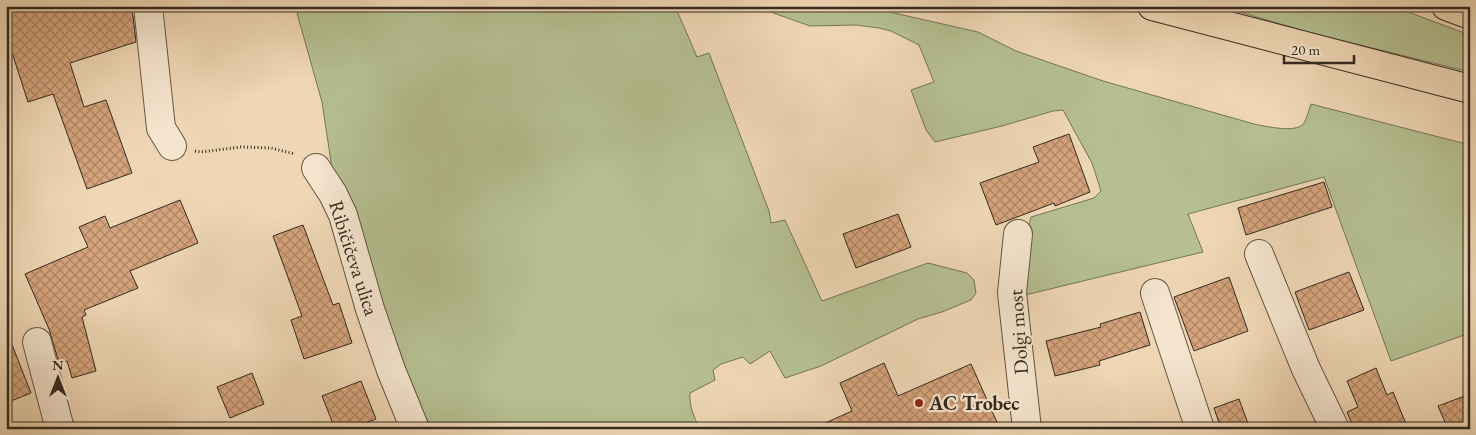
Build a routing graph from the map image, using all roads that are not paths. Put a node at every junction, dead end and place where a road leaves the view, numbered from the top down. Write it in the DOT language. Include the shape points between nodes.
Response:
graph roads {
  1 [pos="148,6"];
  2 [pos="1152,6"];
  3 [pos="1446,6"];
  4 [pos="1470,15"];
  5 [pos="1470,89"];
  6 [pos="172,146"];
  7 [pos="316,168"];
  8 [pos="1018,234"];
  9 [pos="1259,254"];
  10 [pos="1154,293"];
  11 [pos="37,342"];
  12 [pos="60,429"];
  13 [pos="415,429"];
  14 [pos="1027,429"];
  15 [pos="1200,429"];
  16 [pos="1335,429"];
  1 -- 6 [label="street" via="161,128"];
  2 -- 5 [label="highway"];
  3 -- 4 [label="highway"];
  7 -- 13 [label="street, Ribičičeva ulica" via="343,215 370,308"];
  8 -- 14 [label="street, Dolgi most" via="1012,293"];
  9 -- 16 [label="street" via="1306,369"];
  10 -- 15 [label="street"];
  11 -- 12 [label="street"];
}
